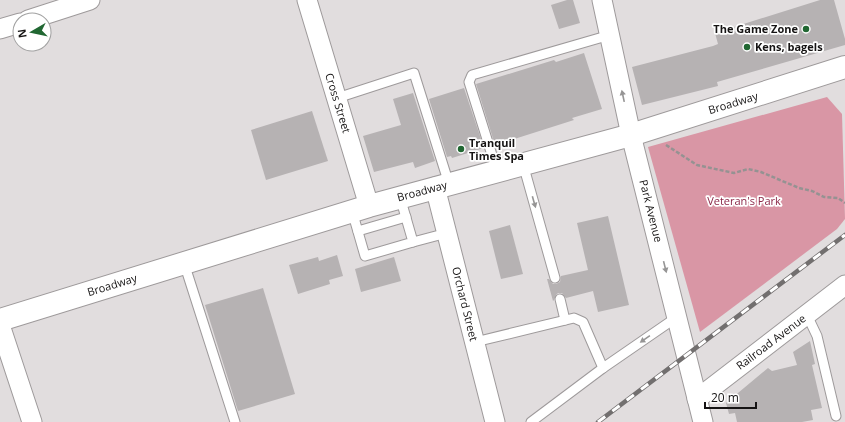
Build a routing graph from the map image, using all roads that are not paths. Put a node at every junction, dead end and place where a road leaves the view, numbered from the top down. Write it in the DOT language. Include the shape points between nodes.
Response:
graph roads {
  1 [pos="90,0"];
  2 [pos="307,0"];
  3 [pos="602,0"];
  4 [pos="52,12"];
  5 [pos="12,25"];
  6 [pos="0,29"];
  7 [pos="610,35"];
  8 [pos="845,68"];
  9 [pos="337,98"];
  10 [pos="641,131"];
  11 [pos="523,164"];
  12 [pos="497,171"];
  13 [pos="442,185"];
  14 [pos="403,207"];
  15 [pos="360,216"];
  16 [pos="447,233"];
  17 [pos="413,242"];
  18 [pos="184,263"];
  19 [pos="555,278"];
  20 [pos="845,285"];
  21 [pos="560,299"];
  22 [pos="807,315"];
  23 [pos="677,317"];
  24 [pos="0,320"];
  25 [pos="565,320"];
  26 [pos="0,325"];
  27 [pos="475,342"];
  28 [pos="603,368"];
  29 [pos="697,399"];
  30 [pos="836,416"];
  31 [pos="32,422"];
  32 [pos="234,422"];
  33 [pos="495,422"];
  34 [pos="531,422"];
  35 [pos="703,422"];
  1 -- 4 [label="street"];
  2 -- 9 [label="street, Cross Street"];
  3 -- 7 [label="street, Park Avenue"];
  5 -- 6 [label="street"];
  10 -- 7 [label="street, Park Avenue, one-way"];
  7 -- 12 [label="lane" via="472,75 469,82"];
  8 -- 10 [label="street, Broadway"];
  9 -- 13 [label="lane" via="414,72"];
  9 -- 15 [label="street, Cross Street"];
  10 -- 11 [label="street, Broadway"];
  10 -- 23 [label="street, Park Avenue, one-way"];
  11 -- 12 [label="street, Broadway"];
  11 -- 19 [label="lane, one-way"];
  12 -- 13 [label="street, Broadway"];
  13 -- 14 [label="street, Broadway"];
  13 -- 16 [label="street, Orchard Street"];
  14 -- 15 [label="street, Broadway"];
  14 -- 17 [label="lane"];
  15 -- 17 [label="lane" via="365,256"];
  15 -- 18 [label="street, Broadway"];
  16 -- 17 [label="lane"];
  16 -- 27 [label="street, Orchard Street"];
  18 -- 24 [label="street, Broadway"];
  18 -- 32 [label="lane"];
  20 -- 22 [label="street, Railroad Avenue"];
  21 -- 25 [label="lane"];
  22 -- 29 [label="street, Railroad Avenue"];
  22 -- 30 [label="lane" via="817,336"];
  23 -- 28 [label="lane, one-way"];
  23 -- 29 [label="street, Park Avenue"];
  25 -- 27 [label="lane"];
  25 -- 28 [label="lane" via="574,318 583,322"];
  26 -- 31 [label="street"];
  27 -- 33 [label="street, Orchard Street"];
  28 -- 34 [label="lane"];
  29 -- 35 [label="street, Park Avenue"];
}
